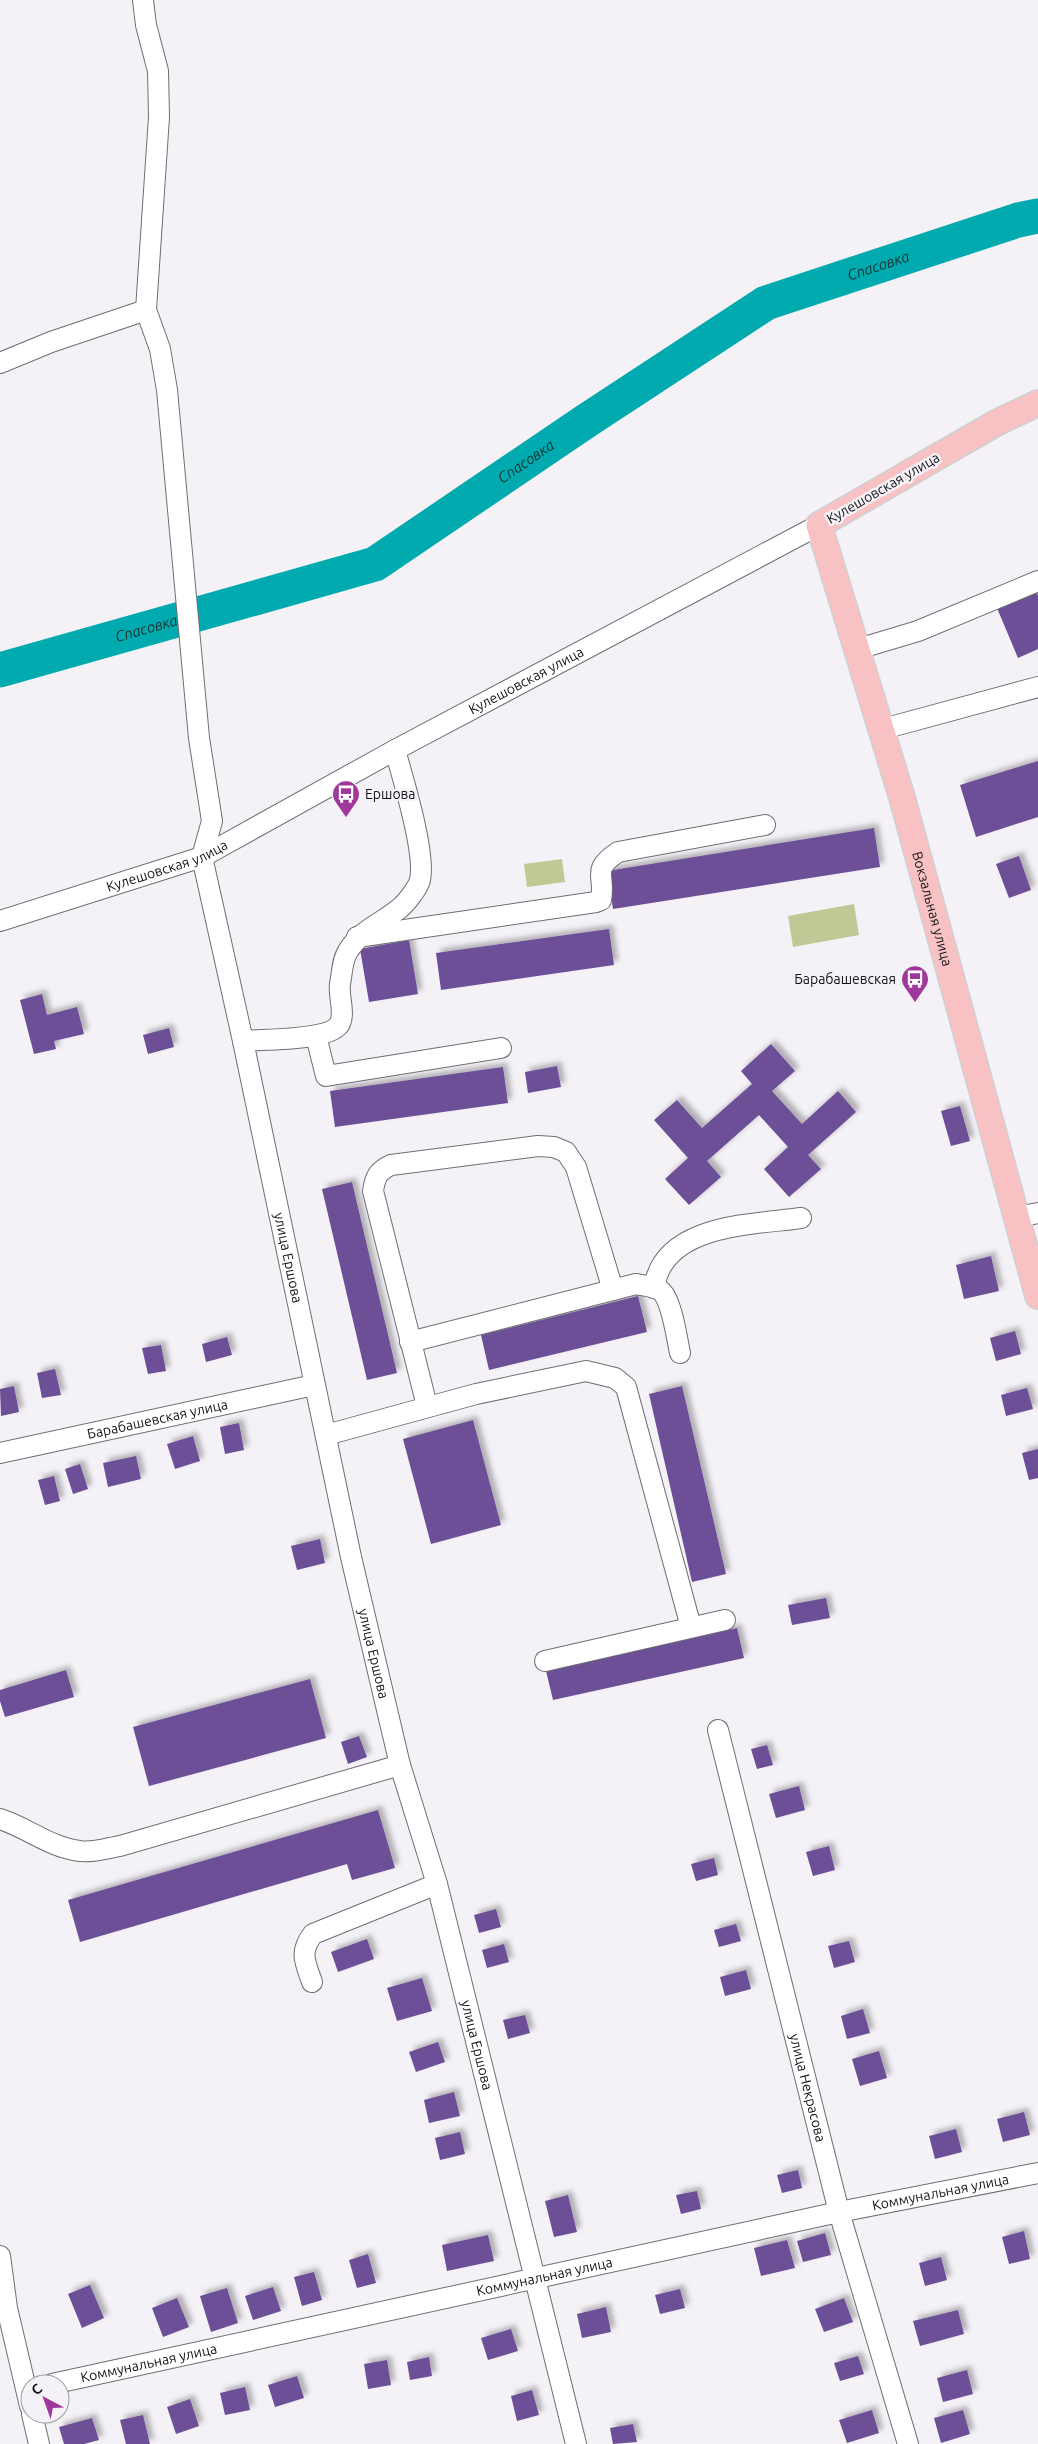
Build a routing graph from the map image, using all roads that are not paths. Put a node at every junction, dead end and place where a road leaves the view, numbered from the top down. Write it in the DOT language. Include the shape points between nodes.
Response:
graph roads {
  1 [pos="143,0"];
  2 [pos="146,310"];
  3 [pos="0,362"];
  4 [pos="1038,403"];
  5 [pos="819,525"];
  6 [pos="1038,582"];
  7 [pos="858,649"];
  8 [pos="1038,687"];
  9 [pos="883,729"];
  10 [pos="395,750"];
  11 [pos="765,825"];
  12 [pos="202,857"];
  13 [pos="0,921"];
  14 [pos="357,937"];
  15 [pos="316,1036"];
  16 [pos="243,1041"];
  17 [pos="501,1048"];
  18 [pos="1027,1215"];
  19 [pos="801,1218"];
  20 [pos="654,1288"];
  21 [pos="612,1290"];
  22 [pos="1038,1296"];
  23 [pos="410,1342"];
  24 [pos="680,1353"];
  25 [pos="314,1385"];
  26 [pos="427,1406"];
  27 [pos="326,1435"];
  28 [pos="0,1453"];
  29 [pos="725,1620"];
  30 [pos="691,1627"];
  31 [pos="545,1661"];
  32 [pos="718,1730"];
  33 [pos="400,1765"];
  34 [pos="0,1819"];
  35 [pos="437,1884"];
  36 [pos="312,1982"];
  37 [pos="1038,2173"];
  38 [pos="839,2212"];
  39 [pos="0,2256"];
  40 [pos="535,2280"];
  41 [pos="4,2308"];
  42 [pos="23,2374"];
  43 [pos="70,2380"];
  44 [pos="34,2424"];
  45 [pos="39,2444"];
  46 [pos="576,2444"];
  47 [pos="908,2444"];
  1 -- 2 [label="street" via="158,71 159,117"];
  2 -- 3 [label="street"];
  2 -- 12 [label="street" via="163,366 177,486 198,738 212,821"];
  4 -- 5 [label="main road, Кулешовская улица" via="996,423"];
  5 -- 7 [label="main road, Вокзальная улица"];
  5 -- 10 [label="street, Кулешовская улица"];
  6 -- 7 [label="street" via="918,631"];
  7 -- 9 [label="main road, Вокзальная улица"];
  8 -- 9 [label="street"];
  9 -- 18 [label="main road, Вокзальная улица"];
  10 -- 12 [label="street, Кулешовская улица"];
  10 -- 14 [label="street" via="411,809 420,881 401,907"];
  11 -- 14 [label="street" via="618,852 604,861 600,873 603,891 601,900 596,902"];
  12 -- 13 [label="street, Кулешовская улица"];
  12 -- 16 [label="street, улица Ершова"];
  14 -- 15 [label="street" via="346,955 339,991 342,1012 339,1024"];
  15 -- 16 [label="street"];
  15 -- 17 [label="street" via="326,1076"];
  16 -- 25 [label="street, улица Ершова"];
  18 -- 22 [label="main road, Вокзальная улица"];
  19 -- 20 [label="street" via="722,1229 689,1240 664,1259"];
  20 -- 21 [label="street" via="636,1284"];
  20 -- 24 [label="street" via="662,1292 667,1301"];
  21 -- 23 [label="street"];
  21 -- 23 [label="street" via="576,1167 566,1152 554,1147 517,1148 391,1165 375,1178 373,1191"];
  23 -- 26 [label="street"];
  25 -- 27 [label="street, улица Ершова"];
  25 -- 28 [label="street, Барабашевская улица"];
  26 -- 27 [label="street"];
  26 -- 30 [label="street" via="586,1372 614,1378 626,1387"];
  27 -- 33 [label="street, улица Ершова"];
  29 -- 30 [label="street"];
  30 -- 31 [label="street"];
  32 -- 38 [label="street, улица Некрасова"];
  33 -- 34 [label="street" via="120,1846 82,1852 46,1842"];
  33 -- 35 [label="street, улица Ершова"];
  35 -- 36 [label="street" via="313,1934 304,1944 304,1958"];
  35 -- 40 [label="street, улица Ершова"];
  37 -- 38 [label="street, Коммунальная улица"];
  38 -- 40 [label="street, Коммунальная улица"];
  38 -- 47 [label="street, улица Некрасова"];
  39 -- 41 [label="street"];
  40 -- 43 [label="street, Коммунальная улица"];
  40 -- 46 [label="street, улица Ершова"];
  41 -- 42 [label="street"];
  44 -- 45 [label="street"];
}
